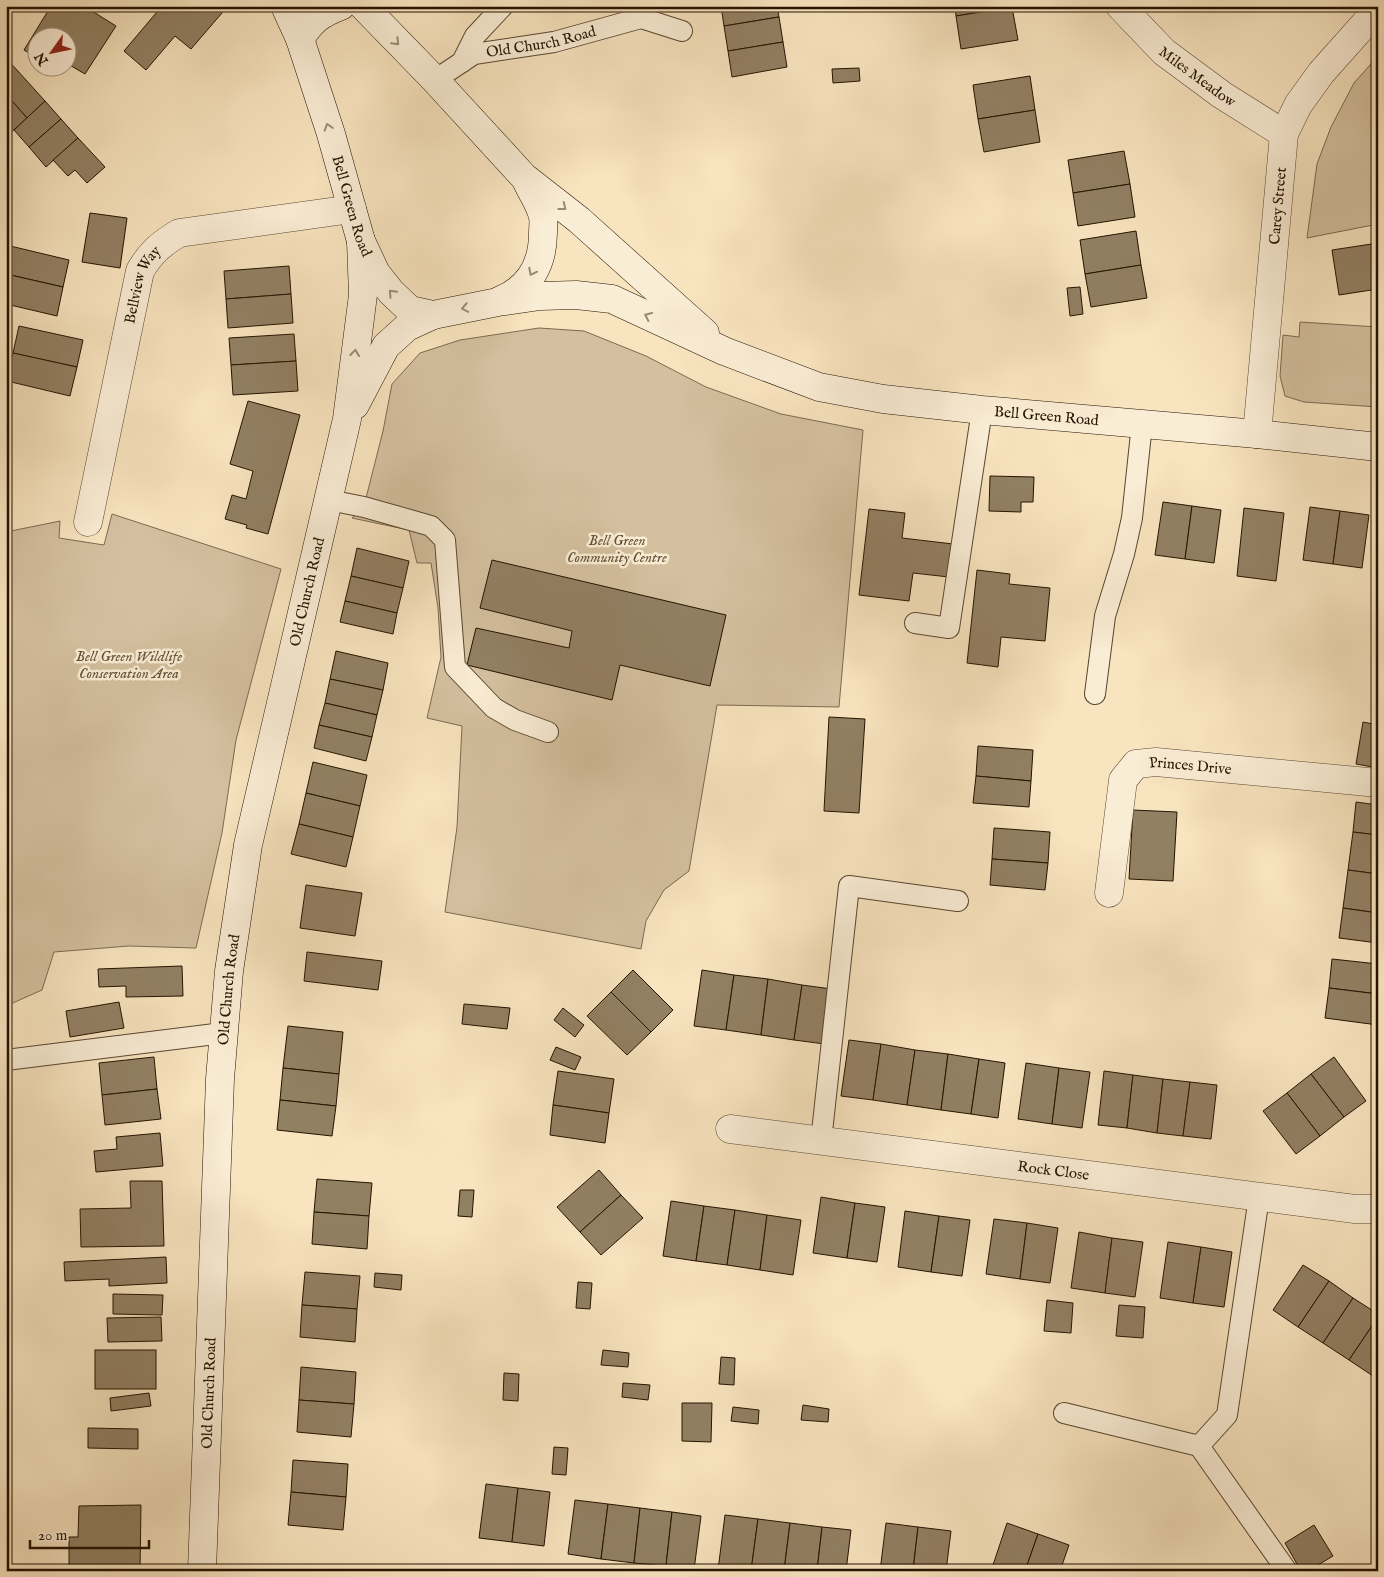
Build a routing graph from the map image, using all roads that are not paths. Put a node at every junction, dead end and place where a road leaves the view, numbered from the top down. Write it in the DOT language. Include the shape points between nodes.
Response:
graph roads {
  1 [pos="285,6"];
  2 [pos="503,6"];
  3 [pos="1120,6"];
  4 [pos="355,7"];
  5 [pos="1378,9"];
  6 [pos="682,31"];
  7 [pos="300,38"];
  8 [pos="462,62"];
  9 [pos="435,80"];
  10 [pos="1284,134"];
  11 [pos="524,177"];
  12 [pos="352,209"];
  13 [pos="361,241"];
  14 [pos="498,302"];
  15 [pos="433,315"];
  16 [pos="724,351"];
  17 [pos="982,410"];
  18 [pos="347,419"];
  19 [pos="1142,424"];
  20 [pos="1257,434"];
  21 [pos="1378,447"];
  22 [pos="330,500"];
  23 [pos="88,522"];
  24 [pos="915,623"];
  25 [pos="1096,694"];
  26 [pos="548,732"];
  27 [pos="1378,783"];
  28 [pos="1109,893"];
  29 [pos="958,901"];
  30 [pos="224,1033"];
  31 [pos="6,1060"];
  32 [pos="730,1129"];
  33 [pos="820,1141"];
  34 [pos="1259,1197"];
  35 [pos="1378,1209"];
  36 [pos="1064,1413"];
  37 [pos="1199,1446"];
  38 [pos="205,1570"];
  39 [pos="1287,1571"];
  1 -- 7 [label="main road, Bell Green Road"];
  2 -- 8 [label="lane" via="474,36"];
  3 -- 10 [label="main road, Miles Meadow" via="1164,52 1222,95"];
  4 -- 7 [label="main road" via="324,12 309,24"];
  4 -- 9 [label="main road, Bell Green Road, one-way"];
  5 -- 10 [label="main road, Carey Street" via="1321,72 1298,105"];
  6 -- 8 [label="lane, Old Church Road" via="641,18 554,42 474,54"];
  12 -- 7 [label="main road, Bell Green Road, one-way"];
  8 -- 9 [label="lane, Old Church Road"];
  9 -- 11 [label="main road, Bell Green Road"];
  10 -- 20 [label="main road, Carey Street"];
  11 -- 14 [label="main road, Bell Green Road, one-way" via="543,217 543,248 525,285 514,295"];
  11 -- 16 [label="main road, Bell Green Road, one-way" via="579,220"];
  12 -- 13 [label="main road, Bell Green Road"];
  12 -- 23 [label="main road, Bellview Way" via="179,233 160,245 148,258 140,271"];
  15 -- 13 [label="main road, Bell Green Road, one-way" via="410,310 391,292 376,273"];
  18 -- 13 [label="main road, Old Church Road, one-way" via="363,295"];
  14 -- 15 [label="main road, Bell Green Road, one-way"];
  16 -- 14 [label="main road, Bell Green Road, one-way" via="612,300 576,295"];
  15 -- 18 [label="main road, Old Church Road" via="407,327 386,346"];
  16 -- 17 [label="main road, Bell Green Road" via="819,387 884,399"];
  17 -- 19 [label="main road, Bell Green Road"];
  17 -- 24 [label="lane" via="949,628"];
  18 -- 22 [label="main road, Old Church Road"];
  19 -- 20 [label="main road, Bell Green Road"];
  19 -- 25 [label="lane" via="1132,518 1105,616"];
  20 -- 21 [label="main road, Bell Green Road"];
  22 -- 26 [label="lane" via="364,506 431,526 445,540 455,667 494,708"];
  22 -- 30 [label="main road, Old Church Road" via="248,845 229,971"];
  27 -- 28 [label="main road, Princes Drive" via="1156,762 1136,764 1123,780"];
  29 -- 33 [label="lane" via="849,886"];
  30 -- 31 [label="lane"];
  30 -- 38 [label="main road, Old Church Road"];
  32 -- 33 [label="main road, Rock Close"];
  33 -- 34 [label="main road, Rock Close"];
  34 -- 35 [label="main road, Rock Close"];
  34 -- 37 [label="lane" via="1227,1415"];
  36 -- 37 [label="lane"];
  37 -- 39 [label="lane"];
}
